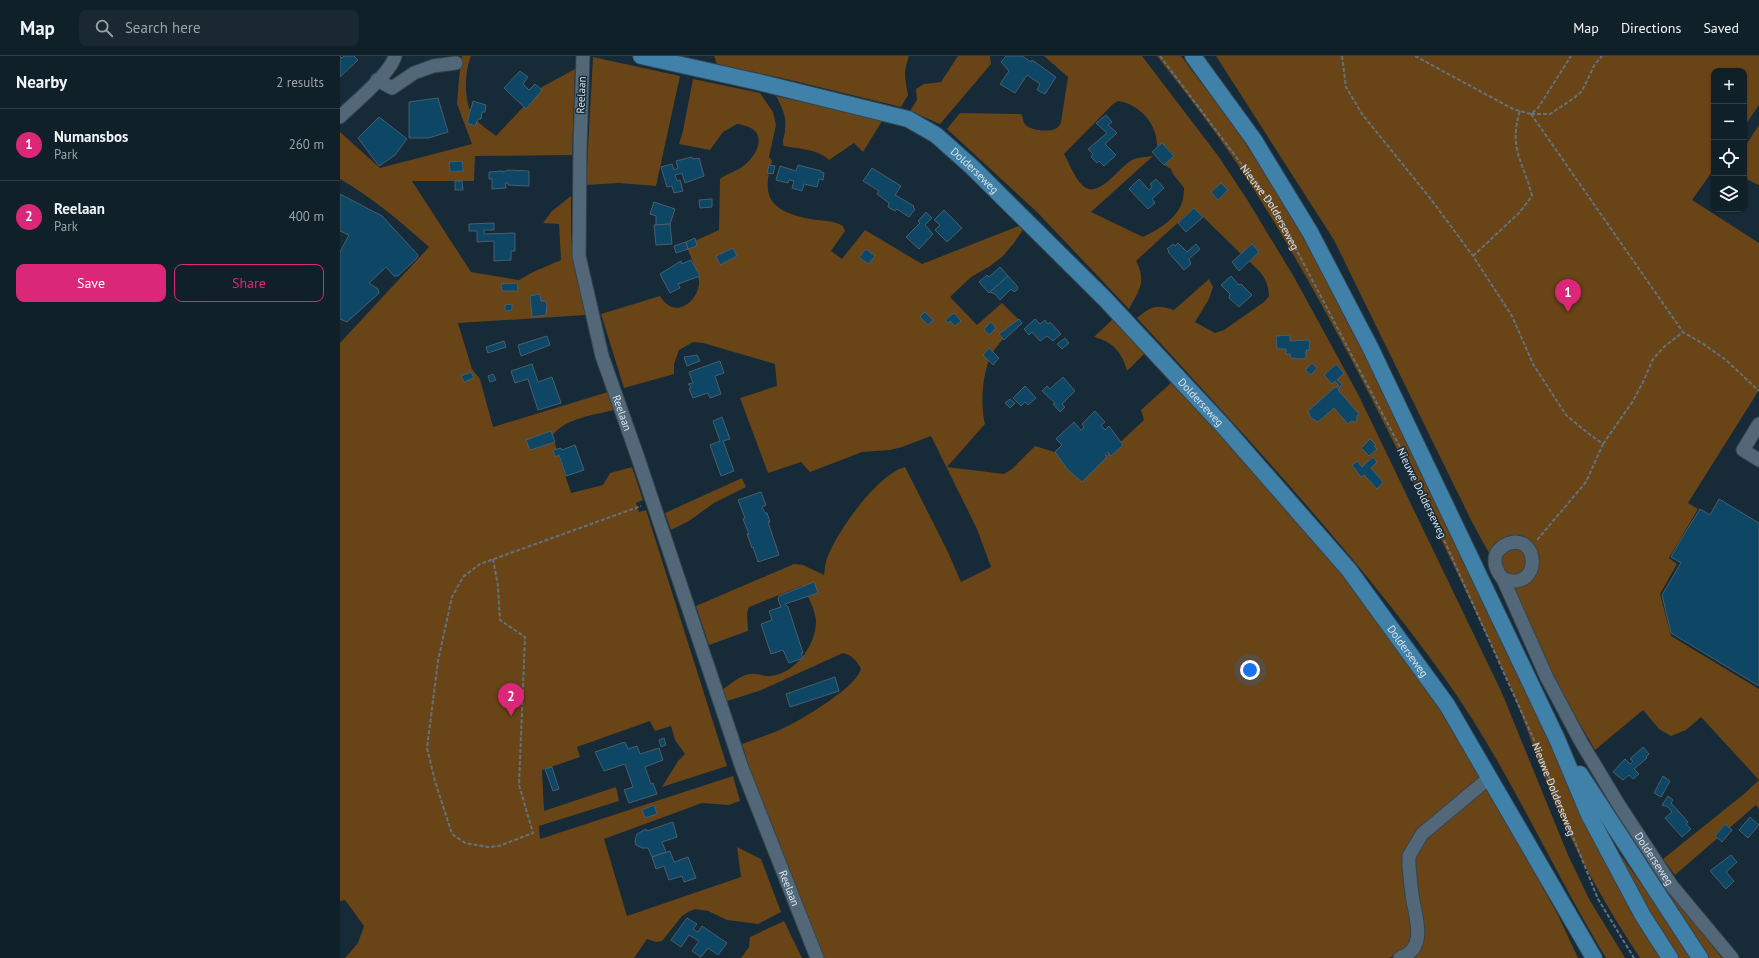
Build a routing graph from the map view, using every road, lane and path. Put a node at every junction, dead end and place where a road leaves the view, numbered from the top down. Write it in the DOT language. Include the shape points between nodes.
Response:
graph roads {
  1 [pos="395,56"];
  2 [pos="583,56"];
  3 [pos="641,56"];
  4 [pos="1160,56"];
  5 [pos="1193,56"];
  6 [pos="1342,56"];
  7 [pos="1415,56"];
  8 [pos="1571,56"];
  9 [pos="1602,56"];
  10 [pos="456,63"];
  11 [pos="377,80"];
  12 [pos="1520,111"];
  13 [pos="1531,114"];
  14 [pos="340,117"];
  15 [pos="1473,256"];
  16 [pos="1683,332"];
  17 [pos="1759,391"];
  18 [pos="1759,424"];
  19 [pos="1604,444"];
  20 [pos="1759,460"];
  21 [pos="1413,473"];
  22 [pos="652,502"];
  23 [pos="1427,502"];
  24 [pos="1529,549"];
  25 [pos="493,559"];
  26 [pos="1503,579"];
  27 [pos="1557,739"];
  28 [pos="1489,778"];
  29 [pos="817,958"];
  30 [pos="1400,958"];
  31 [pos="1594,958"];
  32 [pos="1634,958"];
  33 [pos="1670,958"];
  34 [pos="1700,958"];
  35 [pos="1732,958"];
  1 -- 11 [label="street" via="387,71"];
  2 -- 22 [label="street, Reelaan" via="580,256 602,356"];
  3 -- 28 [label="main road, Dolderseweg" via="908,119 936,135 972,167 1106,300 1225,428 1349,570 1447,705"];
  4 -- 21 [label="path, Nieuwe Dolderseweg" via="1274,208"];
  5 -- 27 [label="main road, Nieuwe Dolderseweg" via="1254,140 1310,232 1370,347"];
  6 -- 15 [label="path" via="1346,87 1362,114"];
  7 -- 12 [label="path"];
  8 -- 13 [label="path" via="1538,108"];
  9 -- 13 [label="path" via="1595,64 1582,91 1570,102 1550,114"];
  10 -- 11 [label="street" via="433,66 414,73 392,88"];
  11 -- 14 [label="street"];
  12 -- 13 [label="path"];
  12 -- 15 [label="path" via="1515,146 1520,164 1528,178 1532,196 1519,213"];
  13 -- 16 [label="path"];
  15 -- 19 [label="path" via="1512,316 1533,364 1566,415"];
  16 -- 17 [label="path" via="1726,360"];
  16 -- 19 [label="path" via="1653,359 1633,401"];
  18 -- 20 [label="street" via="1743,450"];
  19 -- 24 [label="path" via="1586,482"];
  22 -- 25 [label="path"];
  22 -- 29 [label="street, Reelaan" via="742,768"];
  23 -- 32 [label="path, Nieuwe Dolderseweg" via="1535,742 1598,899"];
  24 -- 26 [label="street" via="1533,562 1530,572 1516,581"];
  24 -- 26 [label="street, Dolderseweg" via="1523,544 1512,542 1496,553 1495,567"];
  25 -- 25 [label="path" via="500,620 525,637 520,785 533,833 499,846 488,847 465,843 452,834 427,748 438,660 452,597 463,577 480,564"];
  26 -- 35 [label="street, Dolderseweg" via="1547,678 1619,805 1672,886"];
  27 -- 33 [label="main road, Nieuwe Dolderseweg" via="1589,815 1643,916"];
  27 -- 34 [label="main road, Nieuwe Dolderseweg"];
  28 -- 30 [label="street" via="1422,834 1409,856 1419,933 1415,949"];
  28 -- 31 [label="main road, Dolderseweg"];
}
